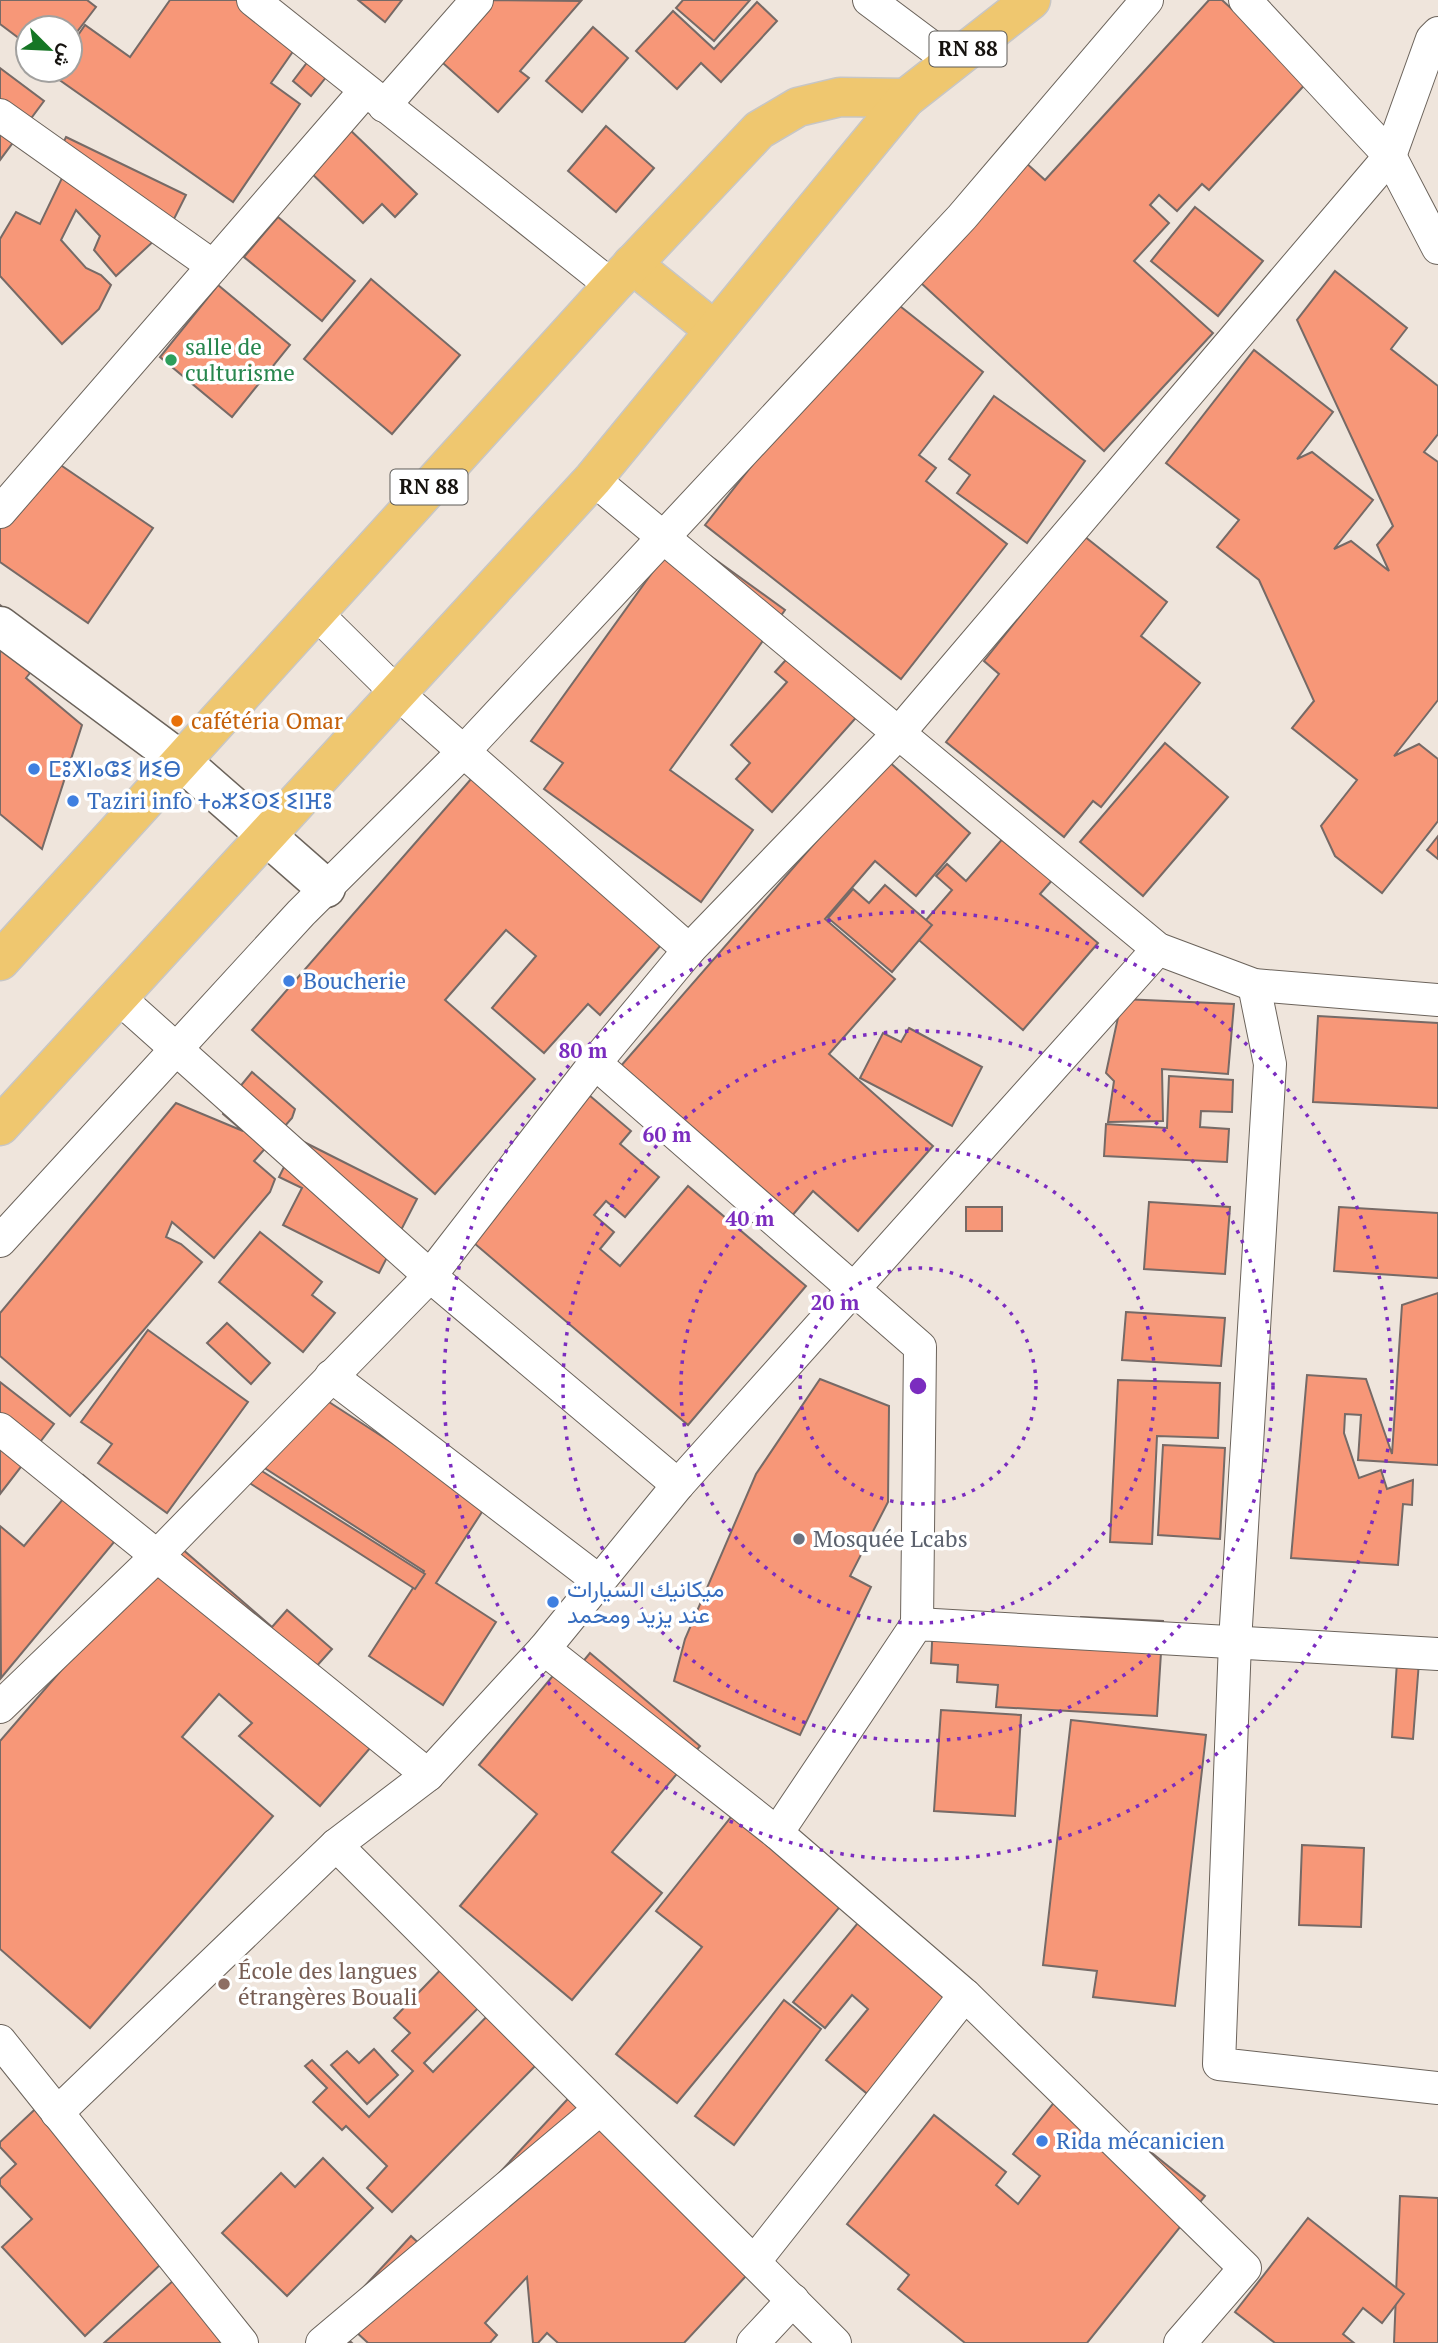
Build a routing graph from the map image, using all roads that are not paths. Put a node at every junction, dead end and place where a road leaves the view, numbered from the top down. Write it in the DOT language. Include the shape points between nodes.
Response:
graph roads {
  1 [pos="253,0"];
  2 [pos="477,0"];
  3 [pos="869,0"];
  4 [pos="1031,0"];
  5 [pos="1147,0"];
  6 [pos="1245,0"];
  7 [pos="1438,33"];
  8 [pos="952,62"];
  9 [pos="906,98"];
  10 [pos="374,99"];
  11 [pos="0,115"];
  12 [pos="1390,156"];
  13 [pos="1438,248"];
  14 [pos="213,266"];
  15 [pos="622,275"];
  16 [pos="714,330"];
  17 [pos="593,479"];
  18 [pos="0,512"];
  19 [pos="662,539"];
  20 [pos="316,612"];
  21 [pos="0,626"];
  22 [pos="396,692"];
  23 [pos="897,734"];
  24 [pos="464,751"];
  25 [pos="180,760"];
  26 [pos="265,836"];
  27 [pos="326,888"];
  28 [pos="1158,949"];
  29 [pos="689,950"];
  30 [pos="0,961"];
  31 [pos="1254,985"];
  32 [pos="118,997"];
  33 [pos="1438,1000"];
  34 [pos="177,1049"];
  35 [pos="595,1063"];
  36 [pos="0,1126"];
  37 [pos="0,1241"];
  38 [pos="430,1276"];
  39 [pos="853,1291"];
  40 [pos="331,1377"];
  41 [pos="0,1429"];
  42 [pos="678,1485"];
  43 [pos="157,1556"];
  44 [pos="599,1581"];
  45 [pos="918,1624"];
  46 [pos="1235,1642"];
  47 [pos="544,1649"];
  48 [pos="1438,1654"];
  49 [pos="0,1707"];
  50 [pos="428,1775"];
  51 [pos="777,1833"];
  52 [pos="336,1845"];
  53 [pos="964,1995"];
  54 [pos="0,2041"];
  55 [pos="1438,2088"];
  56 [pos="600,2109"];
  57 [pos="57,2113"];
  58 [pos="754,2262"];
  59 [pos="793,2300"];
  60 [pos="242,2343"];
  61 [pos="322,2343"];
  62 [pos="753,2343"];
  63 [pos="835,2343"];
  64 [pos="1180,2343"];
  1 -- 10 [label="street"];
  2 -- 10 [label="street"];
  3 -- 8 [label="street"];
  4 -- 8 [label="main road, RN 88"];
  5 -- 19 [label="street" via="962,217"];
  6 -- 12 [label="street"];
  7 -- 12 [label="street"];
  8 -- 9 [label="main road, RN 88"];
  9 -- 15 [label="main road, RN 88" via="840,97 798,107 759,130"];
  9 -- 16 [label="main road"];
  10 -- 14 [label="street"];
  10 -- 15 [label="street"];
  11 -- 14 [label="street"];
  12 -- 13 [label="street"];
  12 -- 23 [label="street"];
  14 -- 18 [label="street"];
  15 -- 16 [label="main road"];
  15 -- 20 [label="main road, RN 88"];
  16 -- 17 [label="main road"];
  17 -- 19 [label="street"];
  17 -- 22 [label="main road"];
  19 -- 23 [label="street"];
  19 -- 24 [label="street"];
  20 -- 22 [label="street"];
  20 -- 25 [label="main road, RN 88"];
  21 -- 25 [label="street"];
  22 -- 24 [label="street"];
  22 -- 26 [label="main road"];
  23 -- 28 [label="street"];
  23 -- 29 [label="street"];
  24 -- 27 [label="street"];
  24 -- 29 [label="street"];
  25 -- 26 [label="street"];
  25 -- 30 [label="main road, RN 88"];
  26 -- 27 [label="street"];
  26 -- 32 [label="main road"];
  27 -- 34 [label="street"];
  28 -- 31 [label="street"];
  28 -- 39 [label="street"];
  29 -- 35 [label="street"];
  31 -- 33 [label="street"];
  31 -- 46 [label="street" via="1270,1064"];
  32 -- 34 [label="street"];
  32 -- 36 [label="main road"];
  34 -- 37 [label="street"];
  34 -- 38 [label="street"];
  35 -- 38 [label="street"];
  35 -- 39 [label="street"];
  38 -- 40 [label="street"];
  38 -- 42 [label="street"];
  39 -- 42 [label="street"];
  39 -- 45 [label="street" via="920,1347"];
  40 -- 43 [label="street"];
  40 -- 44 [label="street"];
  41 -- 43 [label="street"];
  42 -- 44 [label="street"];
  43 -- 49 [label="street"];
  43 -- 50 [label="street"];
  44 -- 47 [label="street"];
  45 -- 46 [label="street"];
  45 -- 51 [label="street"];
  46 -- 48 [label="street"];
  46 -- 55 [label="street" via="1219,2064"];
  47 -- 50 [label="street"];
  47 -- 51 [label="street"];
  50 -- 52 [label="street"];
  51 -- 53 [label="street"];
  52 -- 56 [label="street"];
  52 -- 57 [label="street"];
  53 -- 58 [label="street"];
  53 -- 64 [label="street" via="1245,2268"];
  54 -- 57 [label="street"];
  56 -- 58 [label="street"];
  56 -- 61 [label="street"];
  57 -- 60 [label="street"];
  58 -- 59 [label="street"];
  59 -- 62 [label="street"];
  59 -- 63 [label="street"];
}
